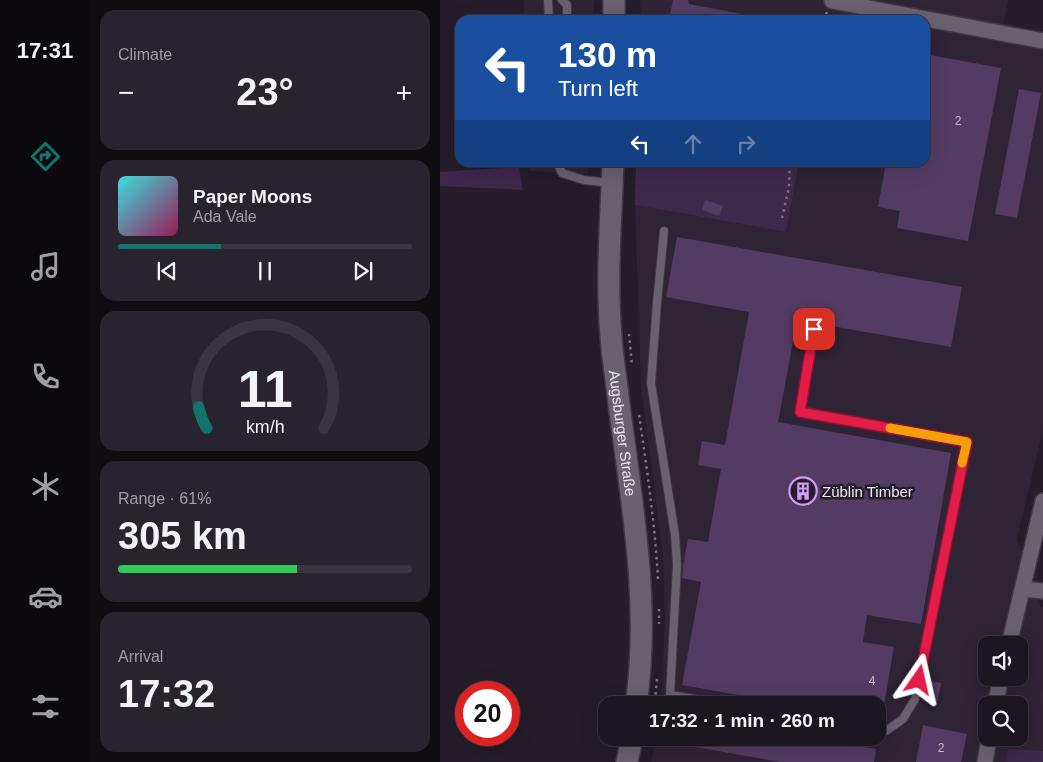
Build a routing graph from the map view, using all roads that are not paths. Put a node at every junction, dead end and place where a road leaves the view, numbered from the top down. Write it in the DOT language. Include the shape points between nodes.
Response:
graph roads {
  1 [pos="548,0"];
  2 [pos="562,0"];
  3 [pos="614,0"];
  4 [pos="832,1"];
  5 [pos="548,15"];
  6 [pos="567,15"];
  7 [pos="614,15"];
  8 [pos="906,15"];
  9 [pos="930,20"];
  10 [pos="1043,41"];
  11 [pos="559,167"];
  12 [pos="612,172"];
  13 [pos="664,231"];
  14 [pos="814,329"];
  15 [pos="1043,501"];
  16 [pos="1023,589"];
  17 [pos="1043,591"];
  18 [pos="1011,636"];
  19 [pos="637,696"];
  20 [pos="676,696"];
  21 [pos="886,731"];
  22 [pos="630,746"];
  23 [pos="988,746"];
  24 [pos="627,762"];
  25 [pos="985,762"];
  1 -- 5 [label="lane"];
  2 -- 6 [label="lane" via="567,5"];
  3 -- 7 [label="main road"];
  4 -- 8 [label="street"];
  9 -- 10 [label="street"];
  11 -- 12 [label="lane" via="562,173 584,180"];
  12 -- 19 [label="main road, Augsburger Straße" via="608,281 610,337 638,548 642,623"];
  13 -- 20 [label="lane" via="651,383 675,535 677,565 670,695"];
  14 -- 21 [label="lane" via="800,412 967,442 915,699 903,719"];
  15 -- 16 [label="street"];
  16 -- 17 [label="street"];
  16 -- 18 [label="street"];
  22 -- 24 [label="main road"];
  23 -- 25 [label="street"];
}
